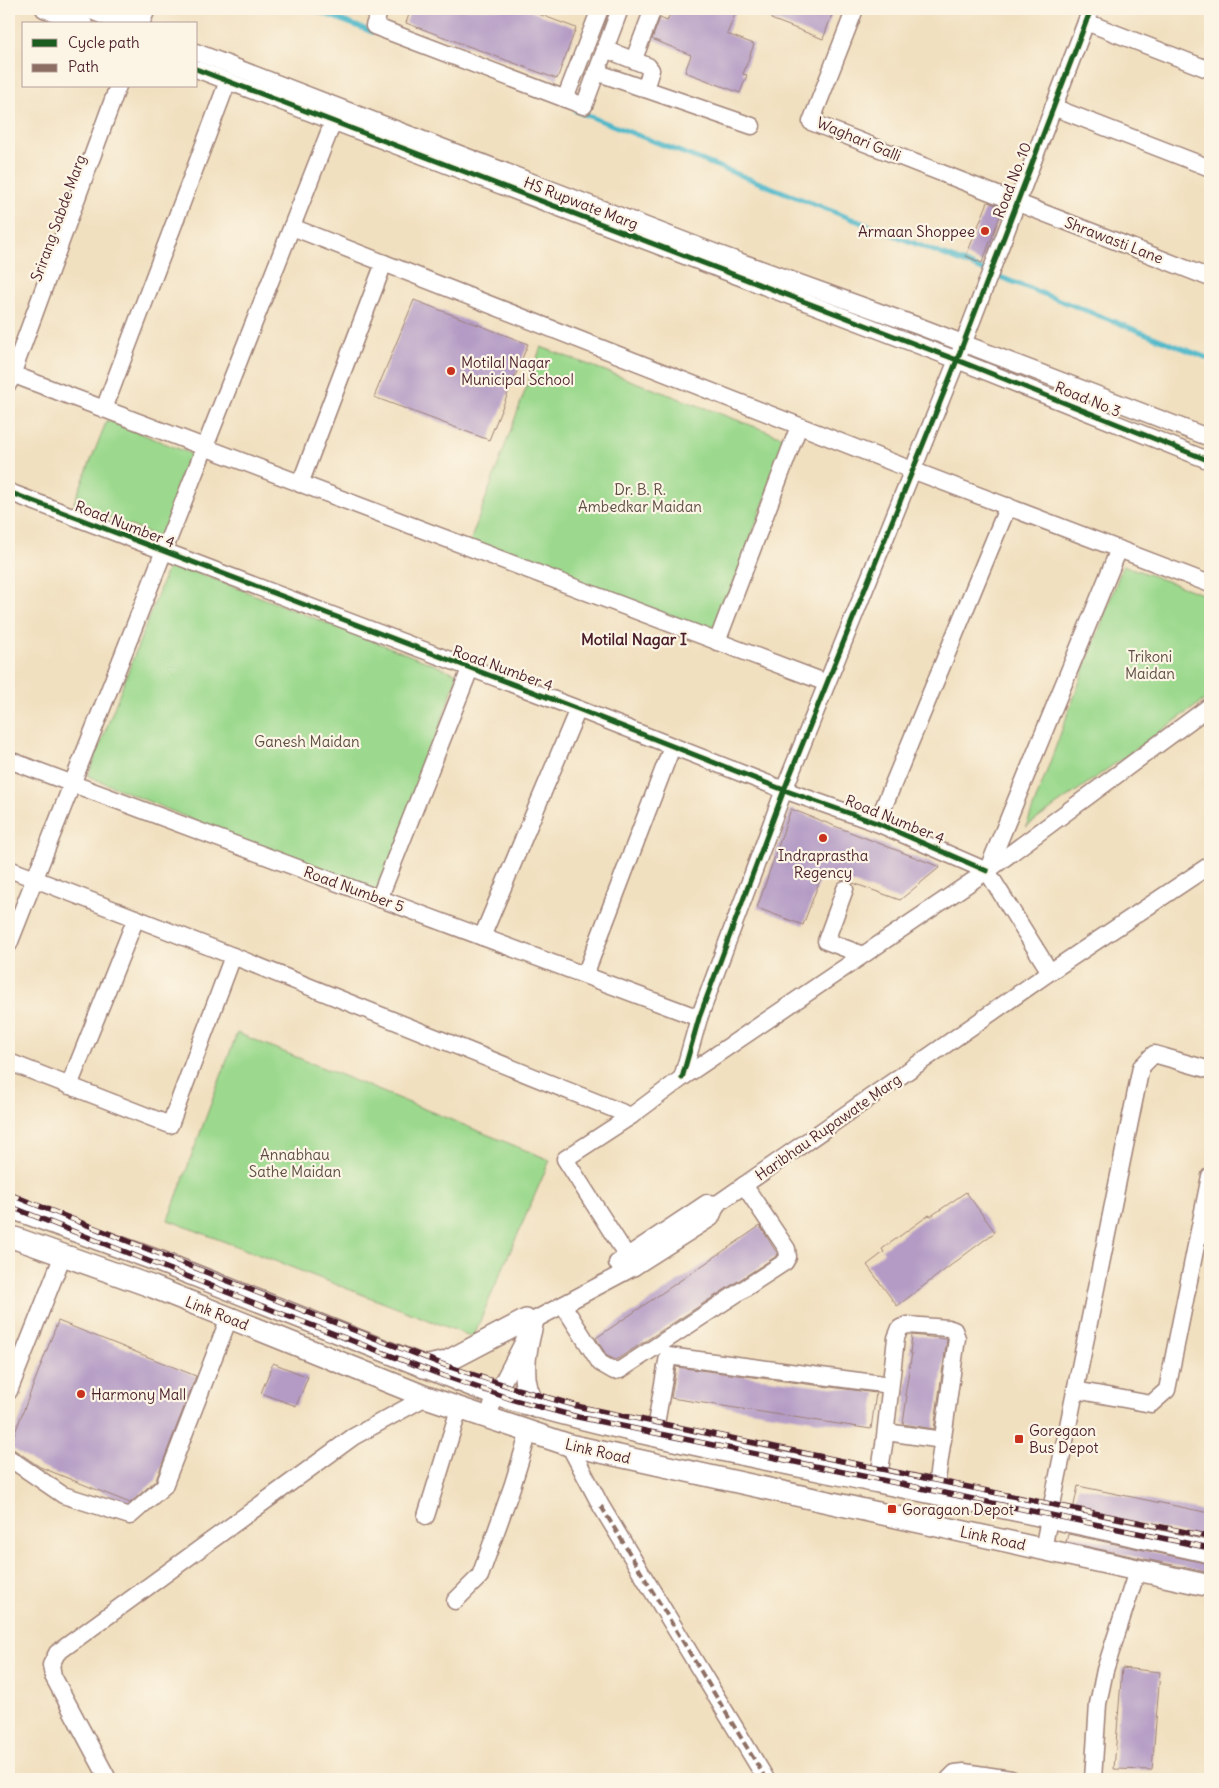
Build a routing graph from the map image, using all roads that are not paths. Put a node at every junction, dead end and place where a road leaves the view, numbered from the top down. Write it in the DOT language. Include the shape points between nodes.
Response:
graph roads {
  1 [pos="44,9"];
  2 [pos="86,9"];
  3 [pos="147,9"];
  4 [pos="380,9"];
  5 [pos="653,9"];
  6 [pos="855,9"];
  7 [pos="598,12"];
  8 [pos="618,15"];
  9 [pos="1088,15"];
  10 [pos="120,18"];
  11 [pos="79,22"];
  12 [pos="137,22"];
  13 [pos="141,22"];
  14 [pos="605,49"];
  15 [pos="198,55"];
  16 [pos="634,59"];
  17 [pos="205,67"];
  18 [pos="1210,70"];
  19 [pos="596,72"];
  20 [pos="228,81"];
  21 [pos="645,89"];
  22 [pos="111,90"];
  23 [pos="565,99"];
  24 [pos="1053,107"];
  25 [pos="336,114"];
  26 [pos="752,126"];
  27 [pos="1210,168"];
  28 [pos="1017,203"];
  29 [pos="292,226"];
  30 [pos="702,255"];
  31 [pos="384,263"];
  32 [pos="1210,278"];
  33 [pos="843,299"];
  34 [pos="837,314"];
  35 [pos="963,343"];
  36 [pos="9,351"];
  37 [pos="957,360"];
  38 [pos="10,377"];
  39 [pos="104,409"];
  40 [pos="799,426"];
  41 [pos="1210,438"];
  42 [pos="205,448"];
  43 [pos="1210,461"];
  44 [pos="912,470"];
  45 [pos="300,484"];
  46 [pos="9,492"];
  47 [pos="1008,506"];
  48 [pos="1119,549"];
  49 [pos="164,552"];
  50 [pos="1210,584"];
  51 [pos="717,642"];
  52 [pos="470,669"];
  53 [pos="827,683"];
  54 [pos="1210,706"];
  55 [pos="578,709"];
  56 [pos="672,747"];
  57 [pos="9,760"];
  58 [pos="72,784"];
  59 [pos="784,790"];
  60 [pos="877,823"];
  61 [pos="1210,865"];
  62 [pos="9,869"];
  63 [pos="987,870"];
  64 [pos="35,879"];
  65 [pos="845,889"];
  66 [pos="379,899"];
  67 [pos="136,918"];
  68 [pos="482,937"];
  69 [pos="9,944"];
  70 [pos="864,955"];
  71 [pos="233,956"];
  72 [pos="1050,972"];
  73 [pos="585,975"];
  74 [pos="699,1018"];
  75 [pos="9,1062"];
  76 [pos="1210,1070"];
  77 [pos="682,1078"];
  78 [pos="69,1086"];
  79 [pos="631,1116"];
  80 [pos="1210,1176"];
  81 [pos="744,1185"];
  82 [pos="9,1207"];
  83 [pos="9,1236"];
  84 [pos="63,1255"];
  85 [pos="630,1262"];
  86 [pos="563,1305"];
  87 [pos="229,1318"];
  88 [pos="529,1322"];
  89 [pos="665,1349"];
  90 [pos="424,1367"];
  91 [pos="890,1385"];
  92 [pos="1075,1390"];
  93 [pos="9,1391"];
  94 [pos="492,1394"];
  95 [pos="426,1397"];
  96 [pos="536,1407"];
  97 [pos="474,1414"];
  98 [pos="529,1432"];
  99 [pos="886,1432"];
  100 [pos="654,1435"];
  101 [pos="943,1440"];
  102 [pos="569,1445"];
  103 [pos="702,1447"];
  104 [pos="9,1458"];
  105 [pos="695,1473"];
  106 [pos="881,1482"];
  107 [pos="935,1494"];
  108 [pos="879,1513"];
  109 [pos="426,1516"];
  110 [pos="1050,1518"];
  111 [pos="1043,1549"];
  112 [pos="1210,1552"];
  113 [pos="1137,1571"];
  114 [pos="1210,1586"];
  115 [pos="455,1601"];
  116 [pos="108,1779"];
  117 [pos="766,1779"];
  118 [pos="949,1779"];
  119 [pos="1011,1779"];
  120 [pos="1093,1779"];
  1 -- 11 [label="street"];
  2 -- 10 [label="street"];
  3 -- 13 [label="street"];
  4 -- 23 [label="street" via="374,26"];
  5 -- 16 [label="street"];
  6 -- 28 [label="street, Waghari Galli" via="811,122"];
  7 -- 8 [label="street"];
  7 -- 23 [label="street"];
  8 -- 14 [label="street"];
  9 -- 18 [label="street"];
  9 -- 24 [label="street, Road No. 10"];
  10 -- 12 [label="street"];
  14 -- 16 [label="street"];
  14 -- 19 [label="street"];
  15 -- 17 [label="street"];
  16 -- 21 [label="street" via="651,70"];
  17 -- 20 [label="street, HS Rupwate Marg"];
  17 -- 25 [label="street"];
  19 -- 21 [label="street"];
  19 -- 23 [label="street" via="584,106"];
  20 -- 25 [label="street, HS Rupwate Marg"];
  20 -- 39 [label="street"];
  21 -- 26 [label="street"];
  22 -- 36 [label="street, Srirang Sabde Marg"];
  22 -- 38 [label="street"];
  24 -- 27 [label="street"];
  24 -- 28 [label="street, Road No. 10"];
  25 -- 29 [label="street"];
  25 -- 30 [label="street, HS Rupwate Marg"];
  28 -- 32 [label="street, Shrawasti Lane"];
  28 -- 35 [label="street, Road No. 10"];
  29 -- 31 [label="street"];
  29 -- 42 [label="street"];
  30 -- 33 [label="street"];
  30 -- 34 [label="street, HS Rupwate Marg"];
  31 -- 40 [label="street"];
  31 -- 45 [label="street"];
  33 -- 34 [label="street"];
  33 -- 35 [label="street"];
  34 -- 37 [label="street, HS Rupwate Marg"];
  35 -- 37 [label="street, Road No. 10"];
  35 -- 41 [label="street"];
  37 -- 43 [label="street, Road No 3"];
  37 -- 44 [label="street, Road No. 10"];
  38 -- 39 [label="street"];
  39 -- 42 [label="street"];
  40 -- 44 [label="street"];
  40 -- 51 [label="street"];
  42 -- 45 [label="street"];
  42 -- 49 [label="street"];
  44 -- 47 [label="street"];
  44 -- 53 [label="street, Road No. 10"];
  45 -- 51 [label="street"];
  46 -- 49 [label="street, Road Number 4"];
  47 -- 48 [label="street"];
  47 -- 60 [label="street"];
  48 -- 50 [label="street"];
  48 -- 63 [label="street"];
  49 -- 52 [label="street, Road Number 4"];
  49 -- 58 [label="street"];
  51 -- 53 [label="street"];
  52 -- 55 [label="street, Road Number 4"];
  52 -- 66 [label="street"];
  53 -- 59 [label="street, Road No. 10"];
  54 -- 63 [label="street"];
  55 -- 56 [label="street, Road Number 4"];
  55 -- 68 [label="street"];
  56 -- 59 [label="street, Road Number 4"];
  56 -- 73 [label="street"];
  57 -- 58 [label="street, Road Number 5"];
  58 -- 64 [label="street"];
  58 -- 66 [label="street, Road Number 5"];
  59 -- 60 [label="street, Road Number 4"];
  59 -- 74 [label="street, Road No. 10"];
  60 -- 63 [label="street, Road Number 4"];
  61 -- 72 [label="street, Haribhau Rupawate Marg"];
  62 -- 64 [label="street"];
  63 -- 70 [label="street"];
  63 -- 72 [label="street"];
  64 -- 67 [label="street"];
  64 -- 69 [label="street"];
  65 -- 70 [label="street" via="826,941"];
  66 -- 68 [label="street, Road Number 5"];
  67 -- 71 [label="street"];
  67 -- 78 [label="street"];
  68 -- 73 [label="street, Road Number 5"];
  70 -- 77 [label="street"];
  71 -- 78 [label="street" via="170,1125"];
  71 -- 79 [label="street"];
  72 -- 81 [label="street, Haribhau Rupawate Marg"];
  73 -- 74 [label="street, Road Number 5"];
  74 -- 77 [label="street, Road No. 10"];
  75 -- 78 [label="street"];
  76 -- 92 [label="street" via="1154,1054 1141,1067"];
  77 -- 79 [label="street"];
  79 -- 85 [label="street" via="565,1159"];
  80 -- 92 [label="street" via="1167,1390 1151,1404"];
  81 -- 85 [label="street, Haribhau Rupawate Marg" via="717,1204 711,1218"];
  81 -- 89 [label="street" via="787,1248 788,1257"];
  82 -- 90 [label="main road, Link Road" via="161,1262"];
  83 -- 84 [label="main road, Link Road"];
  84 -- 87 [label="main road, Link Road"];
  84 -- 93 [label="street"];
  85 -- 86 [label="street, Haribhau Rupawate Marg"];
  85 -- 88 [label="street" via="534,1311"];
  86 -- 88 [label="street, Haribhau Rupawate Marg"];
  86 -- 89 [label="street" via="600,1363 614,1371"];
  87 -- 95 [label="main road, Link Road"];
  87 -- 104 [label="street" via="164,1486 130,1516 63,1495"];
  88 -- 90 [label="main road" via="446,1362"];
  88 -- 94 [label="street"];
  88 -- 96 [label="main road" via="525,1353 526,1387"];
  89 -- 91 [label="street"];
  89 -- 100 [label="street"];
  90 -- 94 [label="main road, Link Road"];
  91 -- 99 [label="street"];
  91 -- 101 [label="street" via="900,1328 907,1325 954,1330 957,1338"];
  92 -- 110 [label="street"];
  94 -- 96 [label="main road, Link Road"];
  94 -- 97 [label="street"];
  95 -- 97 [label="main road, Link Road"];
  95 -- 116 [label="street" via="353,1438 57,1654 51,1665 53,1676"];
  96 -- 100 [label="main road, Link Road"];
  97 -- 98 [label="main road, Link Road"];
  97 -- 109 [label="street"];
  98 -- 102 [label="main road, Link Road"];
  98 -- 115 [label="street" via="480,1576"];
  99 -- 101 [label="street"];
  99 -- 106 [label="street"];
  100 -- 103 [label="main road, Link Road"];
  101 -- 107 [label="street"];
  102 -- 105 [label="main road, Link Road"];
  102 -- 117 [label="street" via="601,1506"];
  103 -- 105 [label="main road"];
  103 -- 106 [label="main road, Link Road"];
  105 -- 108 [label="main road, Link Road"];
  106 -- 107 [label="main road, Link Road"];
  106 -- 108 [label="main road"];
  107 -- 110 [label="main road, Link Road"];
  108 -- 111 [label="main road, Link Road"];
  110 -- 111 [label="street"];
  110 -- 112 [label="main road, Link Road"];
  111 -- 113 [label="main road, Link Road"];
  113 -- 114 [label="main road, Link Road"];
  113 -- 120 [label="street" via="1105,1670 1098,1704"];
  118 -- 119 [label="street" via="955,1773 964,1772"];
}
